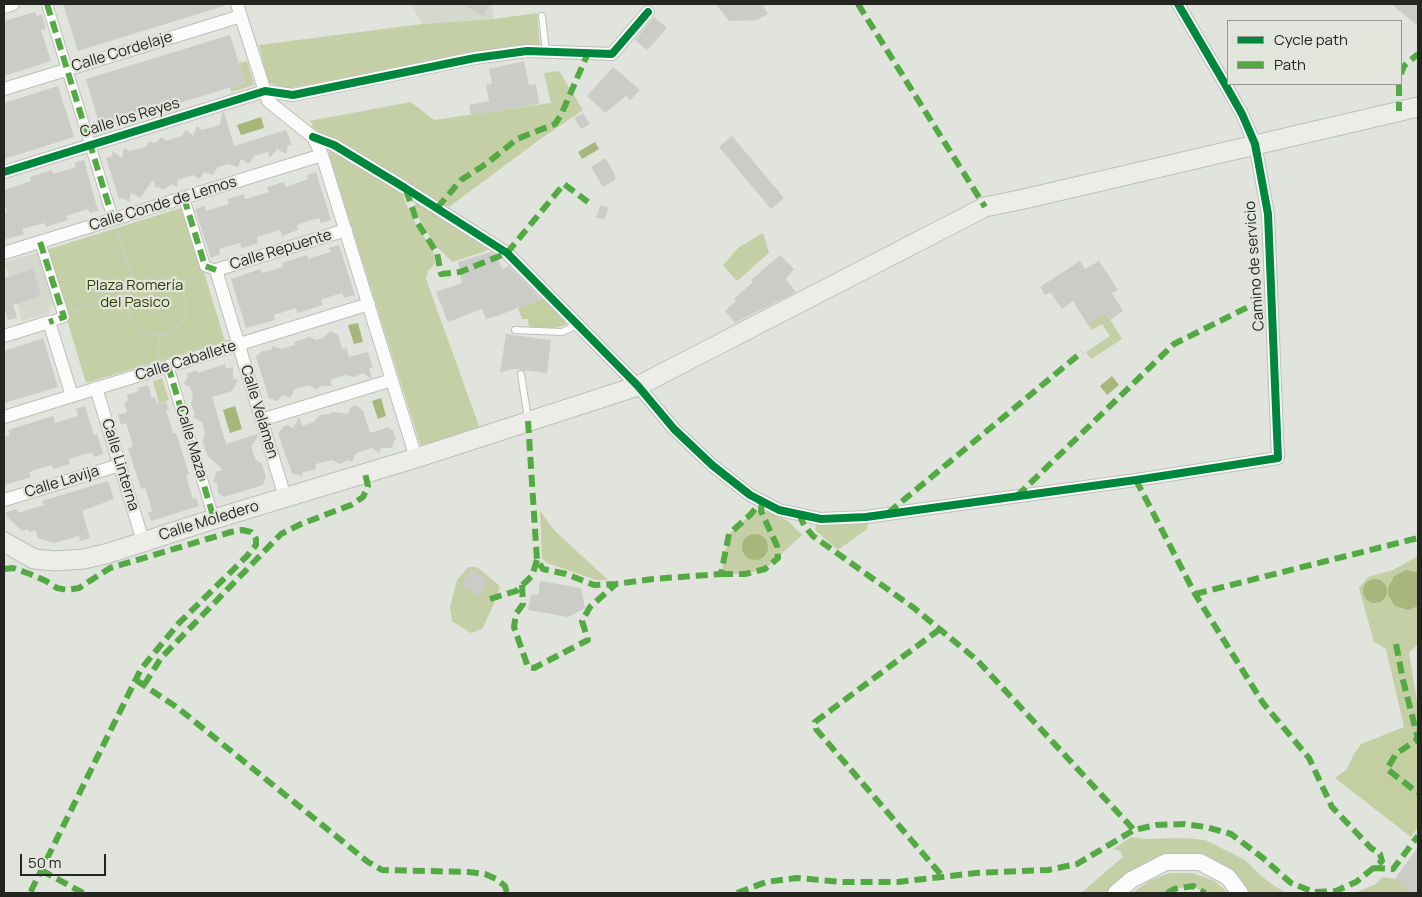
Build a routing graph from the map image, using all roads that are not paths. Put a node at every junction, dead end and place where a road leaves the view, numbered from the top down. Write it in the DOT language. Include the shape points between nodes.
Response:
graph roads {
  1 [pos="13,4"];
  2 [pos="47,4"];
  3 [pos="1178,4"];
  4 [pos="4,6"];
  5 [pos="239,10"];
  6 [pos="648,12"];
  7 [pos="542,16"];
  8 [pos="546,52"];
  9 [pos="67,70"];
  10 [pos="4,89"];
  11 [pos="265,91"];
  12 [pos="1418,107"];
  13 [pos="313,137"];
  14 [pos="1255,144"];
  15 [pos="90,145"];
  16 [pos="322,155"];
  17 [pos="4,172"];
  18 [pos="184,198"];
  19 [pos="114,223"];
  20 [pos="346,230"];
  21 [pos="40,242"];
  22 [pos="4,253"];
  23 [pos="216,270"];
  24 [pos="368,304"];
  25 [pos="49,322"];
  26 [pos="578,325"];
  27 [pos="515,330"];
  28 [pos="4,336"];
  29 [pos="238,345"];
  30 [pos="164,364"];
  31 [pos="521,374"];
  32 [pos="392,380"];
  33 [pos="638,386"];
  34 [pos="96,388"];
  35 [pos="72,396"];
  36 [pos="4,417"];
  37 [pos="261,420"];
  38 [pos="528,420"];
  39 [pos="416,458"];
  40 [pos="120,465"];
  41 [pos="285,497"];
  42 [pos="4,500"];
  43 [pos="214,519"];
  44 [pos="143,541"];
  45 [pos="4,542"];
  46 [pos="1237,890"];
  47 [pos="1116,893"];
  1 -- 4 [label="street"];
  2 -- 9 [label="street"];
  3 -- 14 [label="street, Camino de servicio" via="1230,91"];
  5 -- 9 [label="street, Calle Cordelaje"];
  5 -- 11 [label="street"];
  6 -- 8 [label="street" via="612,54"];
  7 -- 8 [label="lane"];
  8 -- 11 [label="street" via="527,51 475,58 293,95"];
  9 -- 10 [label="street, Calle Cordelaje"];
  9 -- 15 [label="street"];
  11 -- 13 [label="street" via="268,100"];
  11 -- 15 [label="street, Calle los Reyes"];
  12 -- 14 [label="main road, Calle Moledero"];
  13 -- 16 [label="street"];
  13 -- 26 [label="street" via="334,145 507,253"];
  14 -- 33 [label="main road, Calle Moledero" via="985,207"];
  14 -- 33 [label="street, Camino de servicio" via="1268,214 1278,458 879,515 821,519 779,510 750,495 674,429"];
  15 -- 17 [label="street, Calle los Reyes"];
  15 -- 19 [label="street"];
  16 -- 18 [label="street, Calle Conde de Lemos"];
  16 -- 20 [label="street"];
  18 -- 19 [label="street, Calle Conde de Lemos"];
  18 -- 23 [label="street" via="205,266"];
  19 -- 21 [label="street, Calle Conde de Lemos"];
  20 -- 23 [label="street, Calle Repuente"];
  20 -- 24 [label="street"];
  21 -- 22 [label="street, Calle Conde de Lemos"];
  21 -- 25 [label="street" via="64,317"];
  23 -- 29 [label="street, Calle Velámen"];
  24 -- 29 [label="street, Calle Caballete"];
  24 -- 32 [label="street"];
  25 -- 28 [label="street"];
  25 -- 35 [label="street"];
  26 -- 27 [label="lane" via="562,332"];
  26 -- 33 [label="street"];
  29 -- 30 [label="street, Calle Caballete"];
  29 -- 37 [label="street, Calle Velámen"];
  30 -- 34 [label="street, Calle Caballete"];
  30 -- 43 [label="street, Calle Maza"];
  31 -- 38 [label="lane"];
  32 -- 37 [label="street"];
  32 -- 39 [label="street"];
  33 -- 38 [label="main road, Calle Moledero"];
  34 -- 35 [label="street, Calle Caballete"];
  34 -- 40 [label="street, Calle Linterna"];
  35 -- 36 [label="street, Calle Caballete"];
  37 -- 41 [label="street, Calle Velámen"];
  38 -- 39 [label="main road, Calle Moledero"];
  39 -- 41 [label="main road, Calle Moledero"];
  40 -- 42 [label="street, Calle Lavija"];
  40 -- 44 [label="street, Calle Linterna"];
  41 -- 43 [label="main road, Calle Moledero"];
  43 -- 44 [label="main road, Calle Moledero"];
  44 -- 45 [label="main road, Calle Moledero" via="84,560 55,561 34,559"];
  46 -- 47 [label="street" via="1228,877 1200,862 1166,862 1131,880"];
}
